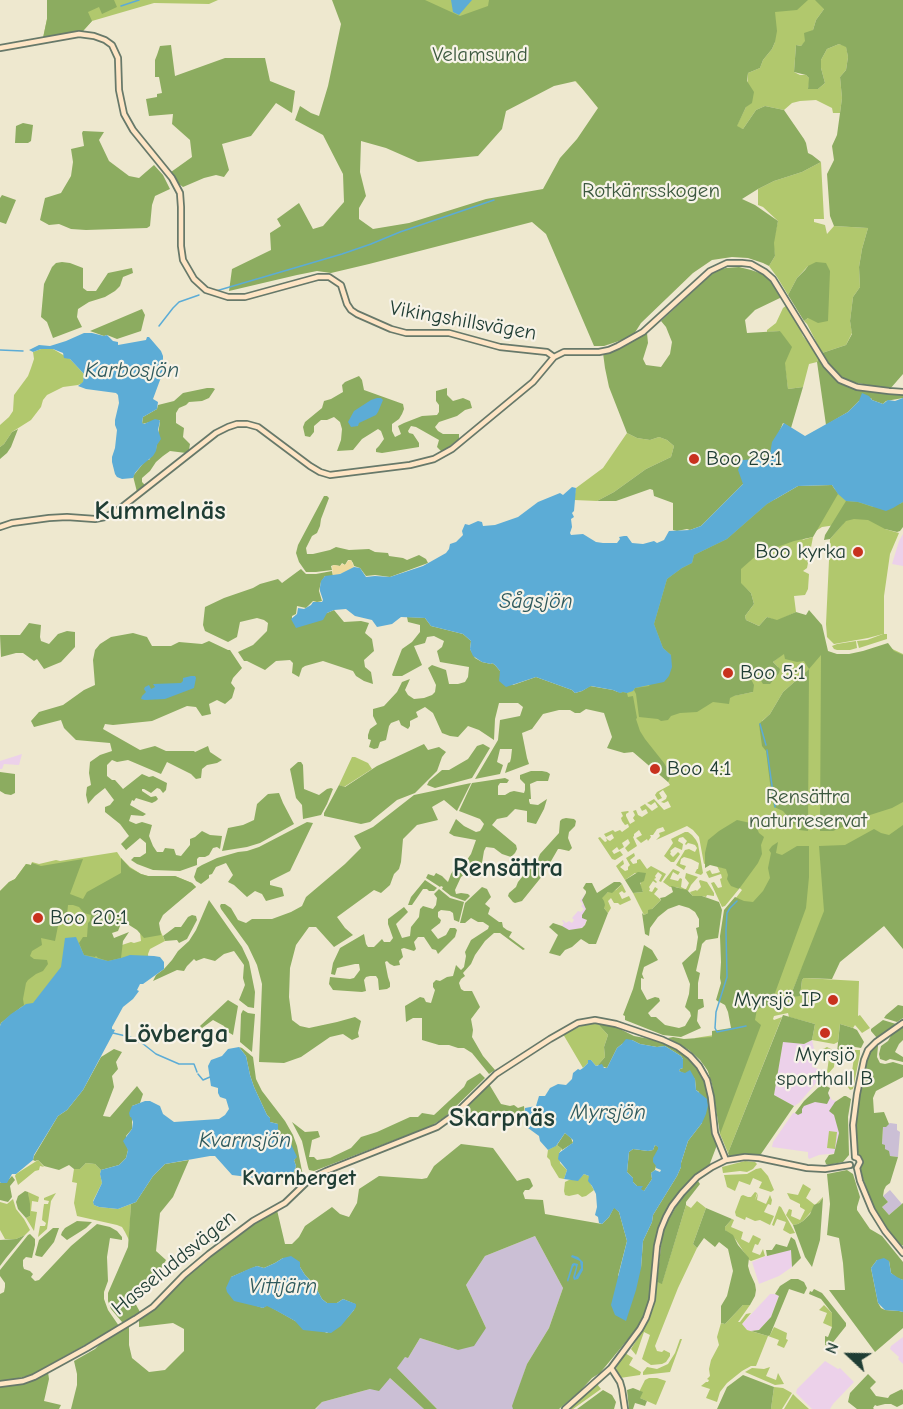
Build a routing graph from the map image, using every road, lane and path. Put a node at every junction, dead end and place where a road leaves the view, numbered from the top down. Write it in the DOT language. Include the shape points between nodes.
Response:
graph roads {
  1 [pos="0,48"];
  2 [pos="554,357"];
  3 [pos="903,392"];
  4 [pos="0,527"];
  5 [pos="903,1023"];
  6 [pos="855,1157"];
  7 [pos="726,1160"];
  8 [pos="850,1165"];
  9 [pos="857,1168"];
  10 [pos="903,1253"];
  11 [pos="611,1368"];
  12 [pos="0,1384"];
  13 [pos="565,1409"];
  14 [pos="625,1409"];
  1 -- 2 [label="street, Vikingshillsvägen" via="79,34 112,45 118,58 124,114 180,192 183,260 206,290 228,297 245,297 329,277 341,285 354,312 396,331 449,333 500,347 547,352"];
  2 -- 3 [label="street" via="564,352 599,352 618,346 643,332 710,271 727,263 741,263 770,275 836,377 853,386"];
  2 -- 4 [label="street" via="518,395 434,459 330,475 310,466 258,427 237,424 216,433 112,514 100,518 49,518"];
  5 -- 6 [label="street" via="876,1042 864,1059 854,1117"];
  6 -- 8 [label="street" via="850,1159"];
  6 -- 9 [label="street" via="860,1162"];
  7 -- 8 [label="street" via="759,1158 817,1169"];
  7 -- 11 [label="street" via="697,1177 666,1217 657,1246 649,1311"];
  7 -- 12 [label="street, Hasseluddsvägen" via="715,1133 707,1080 695,1061 660,1039 603,1021 578,1023 496,1074 458,1112 436,1127 311,1178 285,1203 209,1254 135,1319 34,1377"];
  8 -- 9 [label="street"];
  9 -- 10 [label="street" via="872,1210"];
  11 -- 13 [label="street"];
  11 -- 14 [label="street" via="619,1381"];
}
